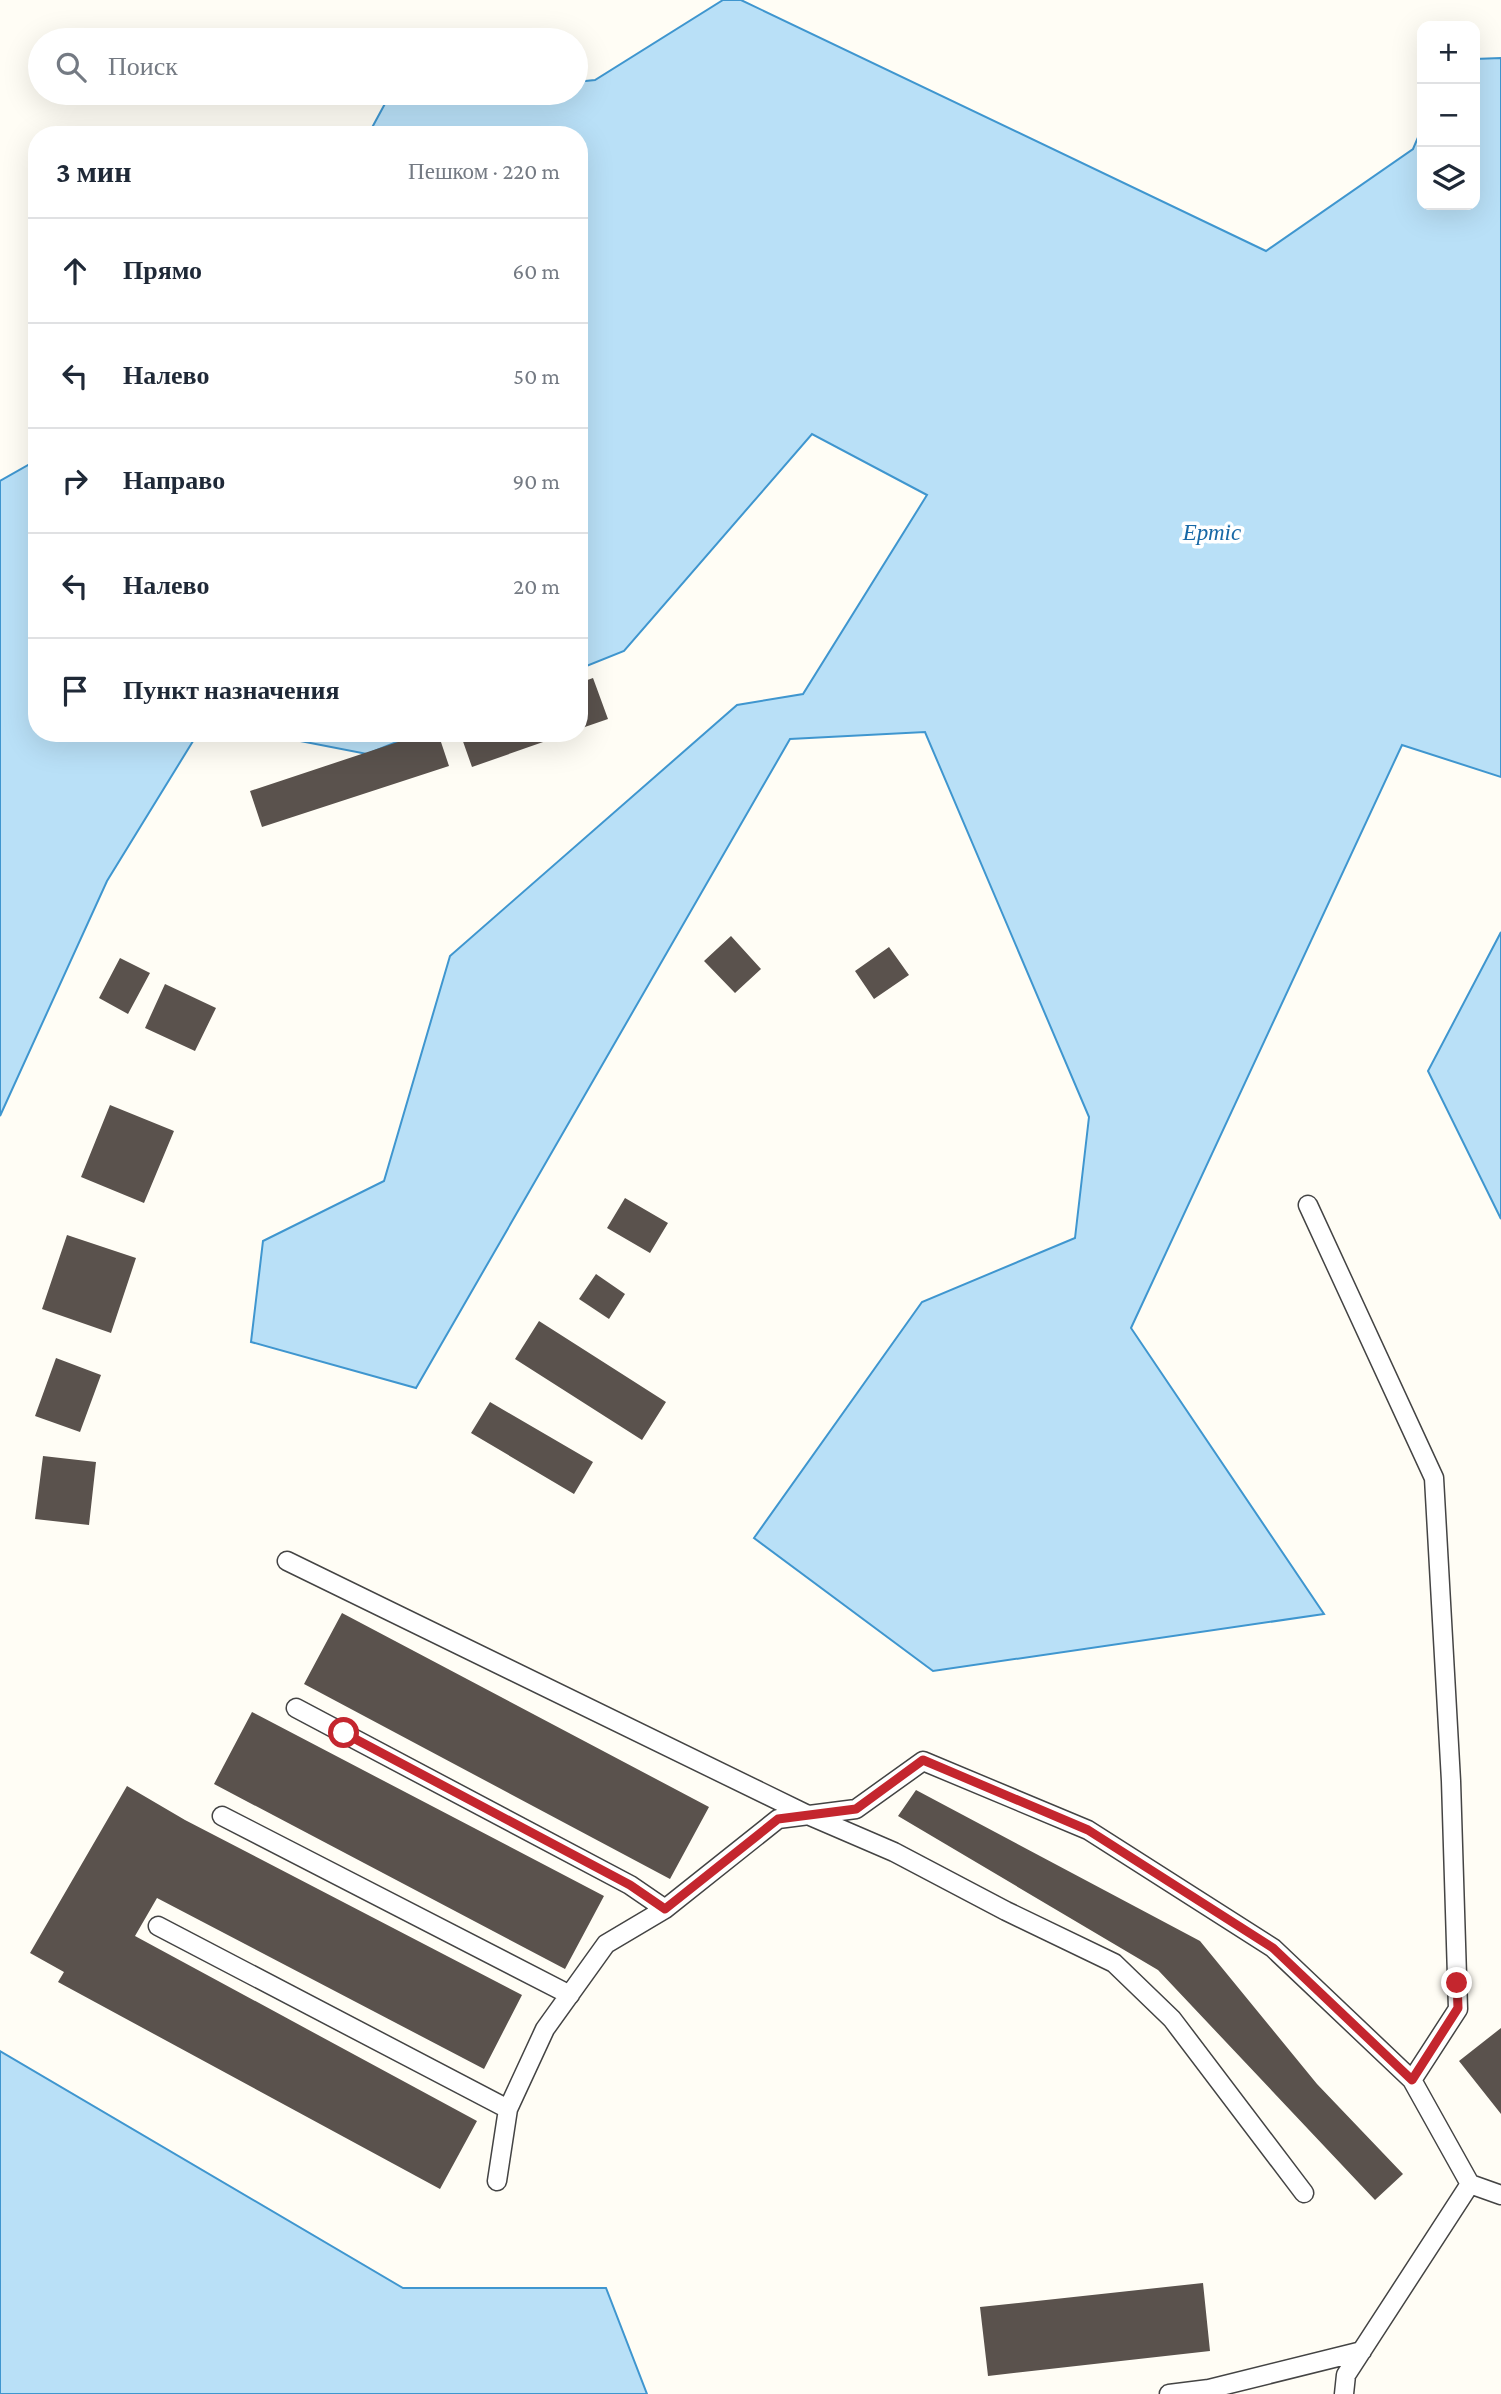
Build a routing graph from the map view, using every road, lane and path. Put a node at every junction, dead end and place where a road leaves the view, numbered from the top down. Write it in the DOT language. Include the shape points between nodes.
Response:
graph roads {
  1 [pos="1308,1205"];
  2 [pos="287,1561"];
  3 [pos="296,1708"];
  4 [pos="808,1815"];
  5 [pos="222,1816"];
  6 [pos="665,1909"];
  7 [pos="158,1926"];
  8 [pos="570,1995"];
  9 [pos="1412,2080"];
  10 [pos="508,2109"];
  11 [pos="497,2181"];
  12 [pos="1470,2184"];
  13 [pos="1304,2193"];
  14 [pos="1501,2196"];
  15 [pos="1362,2351"];
  16 [pos="1209,2391"];
  17 [pos="1169,2394"];
  18 [pos="1344,2394"];
  1 -- 9 [label="lane" via="1434,1478 1458,2008"];
  2 -- 4 [label="lane"];
  3 -- 6 [label="lane" via="630,1885"];
  4 -- 6 [label="lane" via="778,1819"];
  4 -- 9 [label="lane" via="856,1809 923,1760 1088,1830 1273,1948"];
  4 -- 13 [label="lane" via="894,1852 1114,1963 1172,2019"];
  5 -- 8 [label="lane"];
  6 -- 8 [label="lane" via="606,1944"];
  7 -- 10 [label="lane"];
  8 -- 10 [label="lane" via="545,2029"];
  9 -- 12 [label="lane"];
  10 -- 11 [label="lane"];
  12 -- 14 [label="lane"];
  12 -- 15 [label="lane"];
  15 -- 16 [label="lane"];
  15 -- 18 [label="lane" via="1346,2375"];
  16 -- 17 [label="lane"];
}
